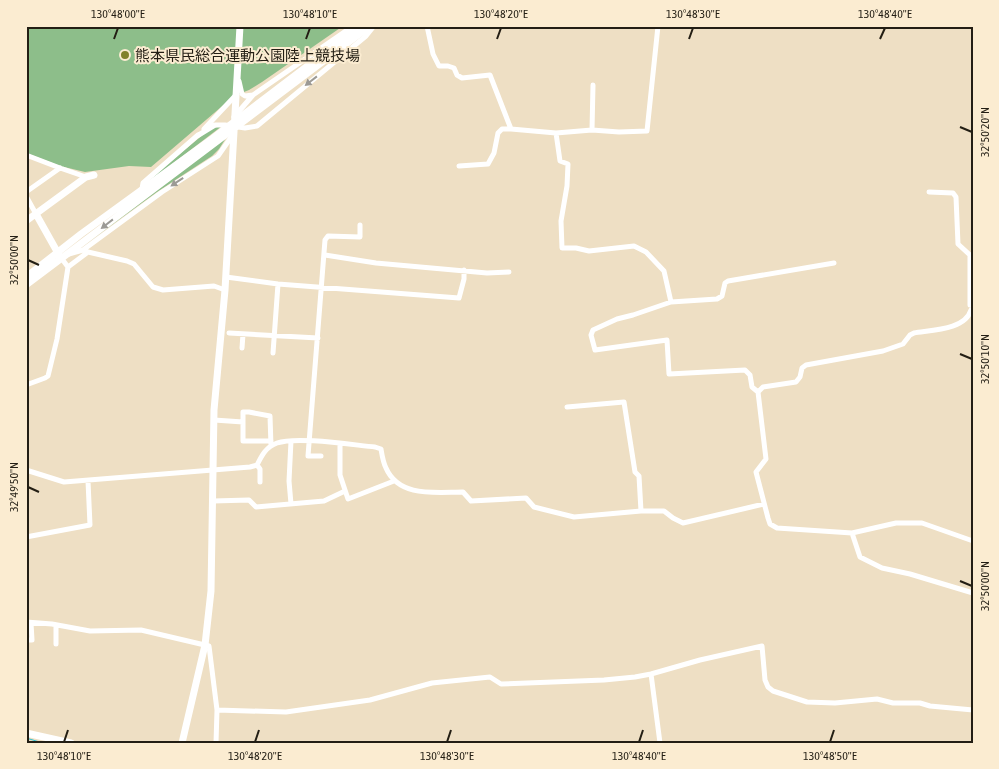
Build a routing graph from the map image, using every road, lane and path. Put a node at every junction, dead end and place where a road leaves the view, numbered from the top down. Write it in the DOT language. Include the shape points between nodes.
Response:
graph roads {
  1 [pos="240,26"];
  2 [pos="353,26"];
  3 [pos="360,26"];
  4 [pos="372,26"];
  5 [pos="427,26"];
  6 [pos="658,26"];
  7 [pos="237,71"];
  8 [pos="593,85"];
  9 [pos="253,95"];
  10 [pos="235,96"];
  11 [pos="258,107"];
  12 [pos="234,117"];
  13 [pos="511,129"];
  14 [pos="234,130"];
  15 [pos="592,130"];
  16 [pos="556,133"];
  17 [pos="197,136"];
  18 [pos="214,140"];
  19 [pos="26,155"];
  20 [pos="459,166"];
  21 [pos="60,168"];
  22 [pos="90,176"];
  23 [pos="142,189"];
  24 [pos="26,192"];
  25 [pos="929,192"];
  26 [pos="26,196"];
  27 [pos="36,214"];
  28 [pos="26,221"];
  29 [pos="360,224"];
  30 [pos="69,254"];
  31 [pos="325,255"];
  32 [pos="60,256"];
  33 [pos="834,263"];
  34 [pos="68,267"];
  35 [pos="464,270"];
  36 [pos="509,272"];
  37 [pos="26,277"];
  38 [pos="226,277"];
  39 [pos="278,284"];
  40 [pos="26,285"];
  41 [pos="322,287"];
  42 [pos="225,290"];
  43 [pos="671,302"];
  44 [pos="229,333"];
  45 [pos="243,334"];
  46 [pos="274,337"];
  47 [pos="318,338"];
  48 [pos="242,348"];
  49 [pos="273,353"];
  50 [pos="26,385"];
  51 [pos="758,392"];
  52 [pos="567,407"];
  53 [pos="214,420"];
  54 [pos="243,422"];
  55 [pos="291,441"];
  56 [pos="308,442"];
  57 [pos="271,444"];
  58 [pos="340,444"];
  59 [pos="321,456"];
  60 [pos="257,465"];
  61 [pos="26,470"];
  62 [pos="213,471"];
  63 [pos="394,480"];
  64 [pos="88,481"];
  65 [pos="260,482"];
  66 [pos="345,491"];
  67 [pos="213,501"];
  68 [pos="291,504"];
  69 [pos="764,504"];
  70 [pos="642,511"];
  71 [pos="852,533"];
  72 [pos="26,537"];
  73 [pos="973,541"];
  74 [pos="973,593"];
  75 [pos="29,622"];
  76 [pos="56,624"];
  77 [pos="26,640"];
  78 [pos="56,644"];
  79 [pos="205,645"];
  80 [pos="651,674"];
  81 [pos="217,710"];
  82 [pos="973,710"];
  83 [pos="26,733"];
  84 [pos="70,743"];
  85 [pos="182,743"];
  86 [pos="216,743"];
  87 [pos="660,743"];
  1 -- 7 [label="street"];
  2 -- 9 [label="street"];
  3 -- 11 [label="street"];
  4 -- 11 [label="street"];
  4 -- 14 [label="street, one-way" via="361,41 257,126"];
  5 -- 13 [label="street" via="436,64 454,68 462,78 490,75"];
  6 -- 15 [label="street" via="647,131"];
  7 -- 9 [label="street" via="242,94"];
  7 -- 10 [label="street"];
  8 -- 15 [label="street"];
  9 -- 12 [label="street"];
  10 -- 12 [label="street"];
  10 -- 17 [label="street"];
  11 -- 18 [label="street"];
  12 -- 14 [label="street"];
  13 -- 16 [label="street"];
  13 -- 20 [label="street" via="498,133 488,164"];
  14 -- 17 [label="street" via="225,125 215,125"];
  14 -- 30 [label="street, one-way" via="218,156 83,250"];
  14 -- 38 [label="street"];
  15 -- 16 [label="street"];
  16 -- 43 [label="street" via="560,161 568,164 561,221 562,248 589,251 634,246 646,252 664,272"];
  17 -- 23 [label="street" via="143,183"];
  18 -- 23 [label="street"];
  18 -- 30 [label="street, one-way"];
  19 -- 21 [label="street"];
  21 -- 22 [label="street"];
  21 -- 24 [label="street"];
  22 -- 27 [label="street"];
  23 -- 32 [label="street"];
  25 -- 51 [label="street" via="953,193 956,197 958,244 970,255 969,316 958,325 914,333 903,344 874,354 806,366 796,382 763,387"];
  26 -- 27 [label="street"];
  27 -- 28 [label="street"];
  27 -- 32 [label="street"];
  29 -- 31 [label="street" via="360,237 328,236"];
  30 -- 32 [label="street"];
  31 -- 35 [label="street"];
  31 -- 41 [label="street"];
  32 -- 34 [label="street"];
  32 -- 37 [label="street"];
  32 -- 40 [label="street"];
  33 -- 43 [label="street" via="728,281 722,296 717,298"];
  34 -- 42 [label="street" via="88,252 134,264 153,287 163,290 214,286"];
  34 -- 50 [label="street" via="48,376"];
  35 -- 36 [label="street"];
  35 -- 41 [label="street" via="459,298"];
  38 -- 39 [label="street"];
  38 -- 42 [label="street"];
  39 -- 41 [label="street"];
  39 -- 46 [label="street"];
  41 -- 47 [label="street"];
  42 -- 53 [label="street"];
  43 -- 51 [label="street" via="593,330 595,350 667,340 669,374 745,370 750,375 752,387"];
  44 -- 45 [label="street"];
  45 -- 46 [label="street"];
  45 -- 48 [label="street"];
  46 -- 47 [label="street"];
  46 -- 49 [label="street"];
  47 -- 56 [label="street"];
  51 -- 69 [label="street" via="766,459 756,472"];
  52 -- 70 [label="street" via="624,402 635,472 639,476"];
  53 -- 54 [label="street"];
  53 -- 62 [label="street"];
  54 -- 57 [label="street" via="243,441"];
  54 -- 57 [label="street" via="243,412 270,416"];
  55 -- 56 [label="street"];
  55 -- 57 [label="street"];
  55 -- 68 [label="street"];
  56 -- 58 [label="street"];
  56 -- 59 [label="street" via="308,456"];
  57 -- 60 [label="street"];
  58 -- 63 [label="street" via="380,449 386,469"];
  58 -- 66 [label="street" via="340,475"];
  60 -- 62 [label="street"];
  60 -- 65 [label="street"];
  61 -- 64 [label="street" via="64,482"];
  62 -- 64 [label="street"];
  62 -- 67 [label="street"];
  63 -- 66 [label="street" via="348,499"];
  63 -- 70 [label="street" via="407,489 420,492 463,492 471,501 526,498 534,507 574,517"];
  64 -- 72 [label="street" via="90,524"];
  66 -- 68 [label="street" via="324,501"];
  67 -- 68 [label="street" via="249,500 256,507"];
  67 -- 79 [label="street" via="211,591"];
  69 -- 70 [label="street" via="684,523 664,511"];
  69 -- 71 [label="street" via="770,524 777,528"];
  71 -- 73 [label="street" via="896,523 922,523"];
  71 -- 74 [label="street" via="860,557 882,568"];
  75 -- 76 [label="street"];
  75 -- 77 [label="street" via="32,640"];
  76 -- 78 [label="street"];
  76 -- 79 [label="street" via="90,631 141,630"];
  79 -- 81 [label="street" via="209,646"];
  79 -- 85 [label="street"];
  80 -- 81 [label="street" via="604,680 501,684 490,678 432,683 370,700 286,712"];
  80 -- 82 [label="street" via="762,646 768,686 773,691 807,702 876,699"];
  80 -- 87 [label="street"];
  81 -- 86 [label="street"];
  83 -- 84 [label="street"];
}
